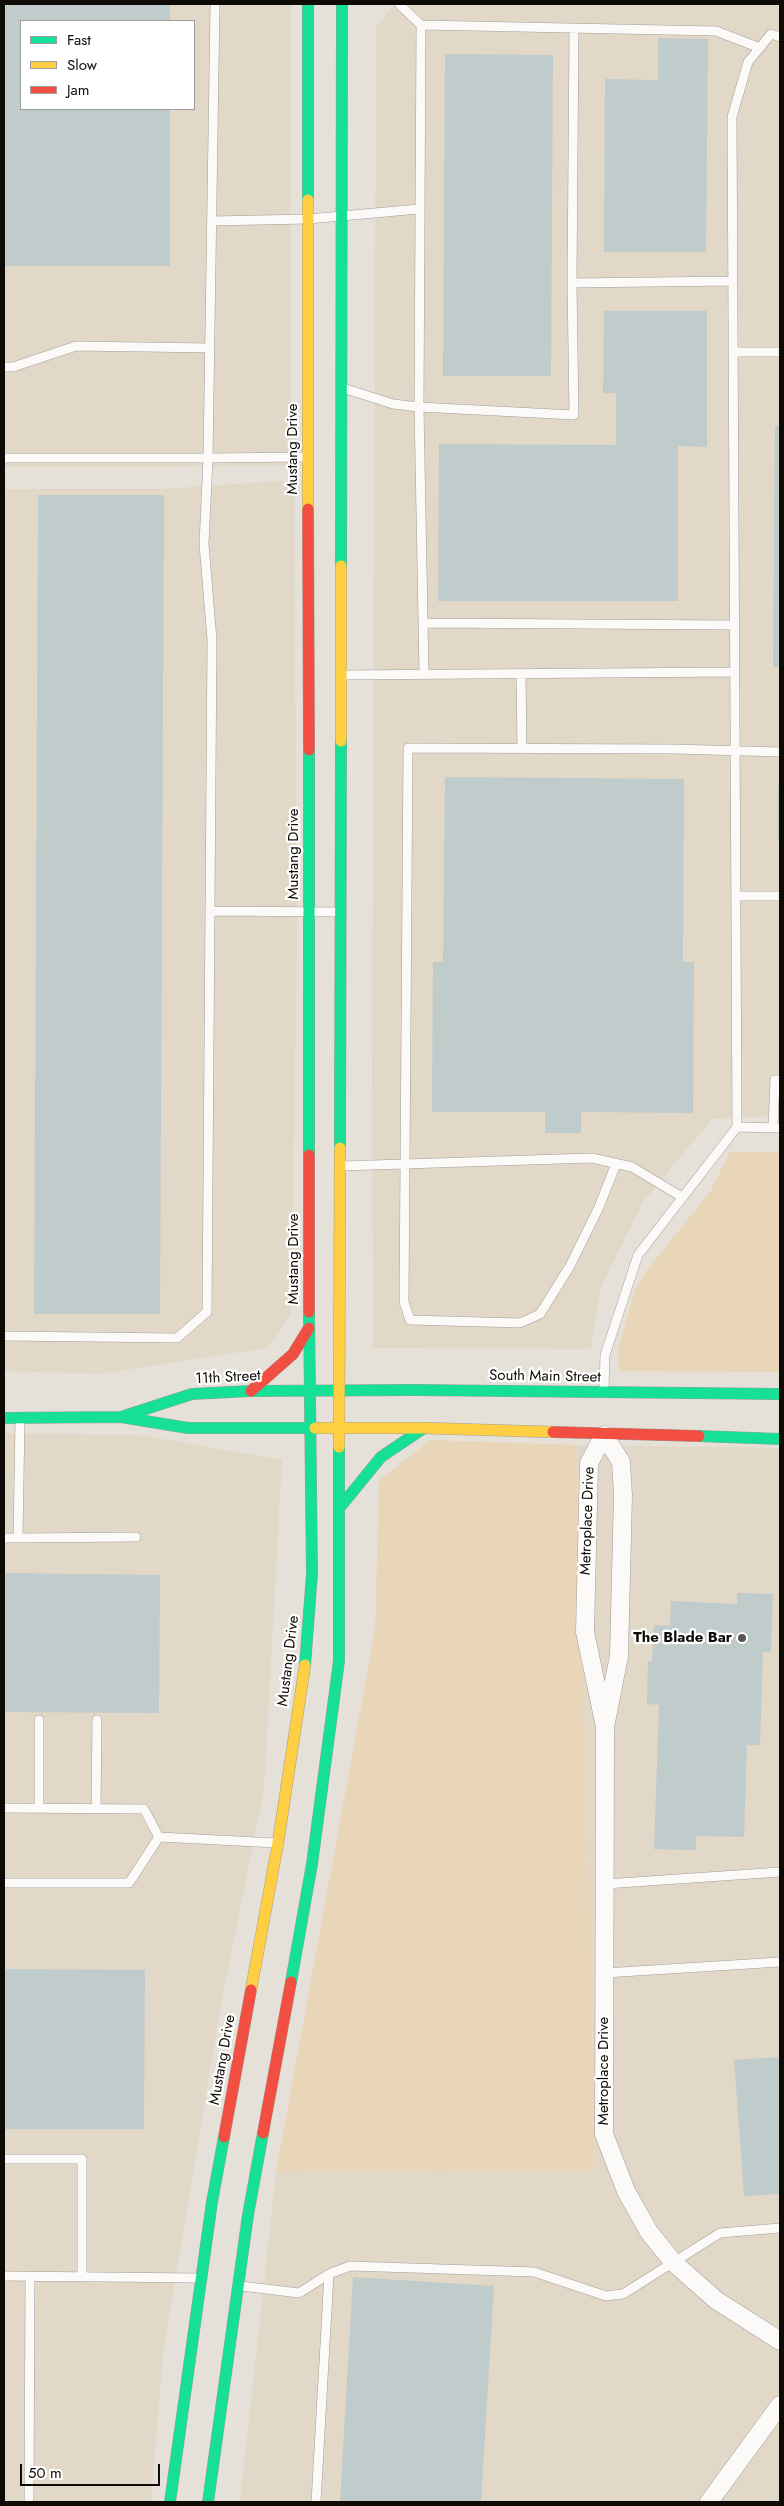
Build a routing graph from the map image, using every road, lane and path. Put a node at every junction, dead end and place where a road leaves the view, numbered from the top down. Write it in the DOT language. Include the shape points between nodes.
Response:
graph roads {
  1 [pos="216,4"];
  2 [pos="308,4"];
  3 [pos="342,4"];
  4 [pos="399,4"];
  5 [pos="421,24"];
  6 [pos="574,29"];
  7 [pos="780,37"];
  8 [pos="760,48"];
  9 [pos="418,209"];
  10 [pos="342,217"];
  11 [pos="308,219"];
  12 [pos="212,220"];
  13 [pos="733,281"];
  14 [pos="572,283"];
  15 [pos="210,348"];
  16 [pos="734,352"];
  17 [pos="780,352"];
  18 [pos="4,367"];
  19 [pos="342,388"];
  20 [pos="419,407"];
  21 [pos="308,456"];
  22 [pos="4,458"];
  23 [pos="208,458"];
  24 [pos="425,624"];
  25 [pos="735,625"];
  26 [pos="735,672"];
  27 [pos="424,674"];
  28 [pos="521,674"];
  29 [pos="342,675"];
  30 [pos="317,676"];
  31 [pos="522,748"];
  32 [pos="735,751"];
  33 [pos="780,752"];
  34 [pos="736,896"];
  35 [pos="780,896"];
  36 [pos="211,911"];
  37 [pos="309,912"];
  38 [pos="342,912"];
  39 [pos="780,1080"];
  40 [pos="737,1127"];
  41 [pos="777,1128"];
  42 [pos="405,1164"];
  43 [pos="616,1164"];
  44 [pos="342,1166"];
  45 [pos="682,1197"];
  46 [pos="309,1328"];
  47 [pos="4,1336"];
  48 [pos="342,1390"];
  49 [pos="252,1391"];
  50 [pos="310,1391"];
  51 [pos="780,1394"];
  52 [pos="604,1397"];
  53 [pos="121,1417"];
  54 [pos="4,1418"];
  55 [pos="20,1418"];
  56 [pos="604,1426"];
  57 [pos="310,1428"];
  58 [pos="341,1428"];
  59 [pos="424,1428"];
  60 [pos="780,1439"];
  61 [pos="341,1506"];
  62 [pos="136,1537"];
  63 [pos="4,1538"];
  64 [pos="18,1538"];
  65 [pos="39,1720"];
  66 [pos="97,1720"];
  67 [pos="606,1727"];
  68 [pos="4,1808"];
  69 [pos="38,1808"];
  70 [pos="96,1809"];
  71 [pos="159,1837"];
  72 [pos="278,1843"];
  73 [pos="780,1872"];
  74 [pos="4,1883"];
  75 [pos="606,1884"];
  76 [pos="780,1962"];
  77 [pos="605,1973"];
  78 [pos="4,2159"];
  79 [pos="780,2228"];
  80 [pos="674,2263"];
  81 [pos="329,2274"];
  82 [pos="4,2276"];
  83 [pos="82,2276"];
  84 [pos="30,2277"];
  85 [pos="206,2279"];
  86 [pos="234,2284"];
  87 [pos="780,2341"];
  88 [pos="780,2405"];
  89 [pos="29,2502"];
  90 [pos="170,2502"];
  91 [pos="208,2502"];
  92 [pos="316,2502"];
  93 [pos="709,2502"];
  1 -- 12 [label="lane"];
  2 -- 11 [label="main road, Mustang Drive"];
  3 -- 10 [label="main road"];
  4 -- 5 [label="lane"];
  5 -- 6 [label="lane"];
  5 -- 9 [label="lane"];
  6 -- 8 [label="lane" via="716,31"];
  6 -- 14 [label="lane"];
  7 -- 8 [label="lane" via="771,34"];
  8 -- 13 [label="lane" via="748,62 732,117"];
  9 -- 10 [label="lane"];
  9 -- 20 [label="lane"];
  10 -- 11 [label="lane"];
  10 -- 19 [label="main road"];
  11 -- 12 [label="lane"];
  11 -- 21 [label="main road, Mustang Drive"];
  12 -- 15 [label="lane"];
  13 -- 14 [label="lane"];
  13 -- 16 [label="lane"];
  14 -- 20 [label="lane" via="574,416"];
  15 -- 18 [label="lane" via="76,346 14,367"];
  15 -- 23 [label="lane"];
  16 -- 17 [label="lane"];
  16 -- 25 [label="lane"];
  19 -- 20 [label="lane" via="393,404"];
  19 -- 29 [label="main road"];
  20 -- 24 [label="lane"];
  21 -- 23 [label="lane"];
  21 -- 30 [label="main road, Mustang Drive"];
  22 -- 23 [label="lane"];
  23 -- 36 [label="lane" via="204,544 212,640"];
  24 -- 25 [label="lane"];
  24 -- 27 [label="lane"];
  25 -- 26 [label="lane"];
  26 -- 28 [label="lane"];
  26 -- 32 [label="lane"];
  27 -- 28 [label="lane"];
  27 -- 29 [label="lane"];
  28 -- 31 [label="lane"];
  29 -- 30 [label="main road"];
  29 -- 38 [label="main road"];
  30 -- 37 [label="main road, Mustang Drive"];
  31 -- 32 [label="lane"];
  31 -- 42 [label="lane" via="408,748"];
  32 -- 33 [label="lane"];
  32 -- 34 [label="lane"];
  34 -- 35 [label="lane"];
  34 -- 40 [label="lane"];
  36 -- 37 [label="lane"];
  36 -- 47 [label="lane" via="207,1312 178,1338"];
  37 -- 38 [label="lane"];
  37 -- 46 [label="main road, Mustang Drive"];
  38 -- 44 [label="main road"];
  39 -- 41 [label="lane" via="775,1080"];
  40 -- 41 [label="lane"];
  40 -- 45 [label="lane"];
  42 -- 43 [label="lane" via="592,1158"];
  42 -- 43 [label="lane" via="404,1302 410,1320 520,1324 540,1314 570,1266"];
  42 -- 44 [label="lane"];
  43 -- 45 [label="lane" via="632,1167"];
  44 -- 48 [label="main road"];
  45 -- 52 [label="lane" via="638,1255 604,1355"];
  46 -- 49 [label="main road" via="293,1354"];
  46 -- 50 [label="main road, Mustang Drive"];
  48 -- 50 [label="main road, South Main Street"];
  48 -- 52 [label="main road, South Main Street"];
  48 -- 58 [label="main road"];
  49 -- 50 [label="main road, 11th Street"];
  49 -- 53 [label="main road, 11th Street" via="192,1394"];
  50 -- 57 [label="main road, Mustang Drive"];
  51 -- 52 [label="main road, South Main Street"];
  53 -- 55 [label="main road, 11th Street"];
  53 -- 57 [label="main road, 11th Street" via="188,1428"];
  54 -- 55 [label="main road, 11th Street"];
  55 -- 64 [label="lane"];
  56 -- 59 [label="main road"];
  56 -- 60 [label="main road"];
  56 -- 67 [label="street, Metroplace Drive" via="621,1462 623,1495 619,1656"];
  56 -- 67 [label="street, Metroplace Drive" via="589,1463 585,1632"];
  57 -- 58 [label="main road"];
  57 -- 72 [label="main road, Mustang Drive" via="312,1574 307,1654"];
  58 -- 59 [label="main road"];
  58 -- 61 [label="main road"];
  59 -- 61 [label="main road" via="381,1457"];
  61 -- 86 [label="main road" via="339,1661 312,1864"];
  62 -- 64 [label="lane"];
  63 -- 64 [label="lane"];
  65 -- 69 [label="lane"];
  66 -- 70 [label="lane"];
  67 -- 75 [label="street, Metroplace Drive"];
  68 -- 69 [label="lane"];
  69 -- 70 [label="lane"];
  70 -- 71 [label="lane" via="144,1809"];
  71 -- 72 [label="lane"];
  71 -- 74 [label="lane" via="129,1883"];
  72 -- 85 [label="main road, Mustang Drive" via="212,2202"];
  73 -- 75 [label="lane"];
  75 -- 77 [label="street, Metroplace Drive"];
  76 -- 77 [label="lane"];
  77 -- 80 [label="street, Metroplace Drive" via="604,2134 626,2191 649,2232"];
  78 -- 83 [label="lane" via="82,2159"];
  79 -- 80 [label="lane" via="720,2233"];
  80 -- 81 [label="lane" via="623,2294 606,2296 534,2272 350,2266"];
  80 -- 87 [label="street, Metroplace Drive" via="716,2300"];
  81 -- 86 [label="lane" via="299,2293"];
  81 -- 92 [label="lane"];
  82 -- 84 [label="lane"];
  83 -- 84 [label="lane"];
  83 -- 85 [label="lane"];
  84 -- 89 [label="lane"];
  85 -- 90 [label="main road, Mustang Drive"];
  86 -- 91 [label="main road"];
  88 -- 93 [label="street"];
}
